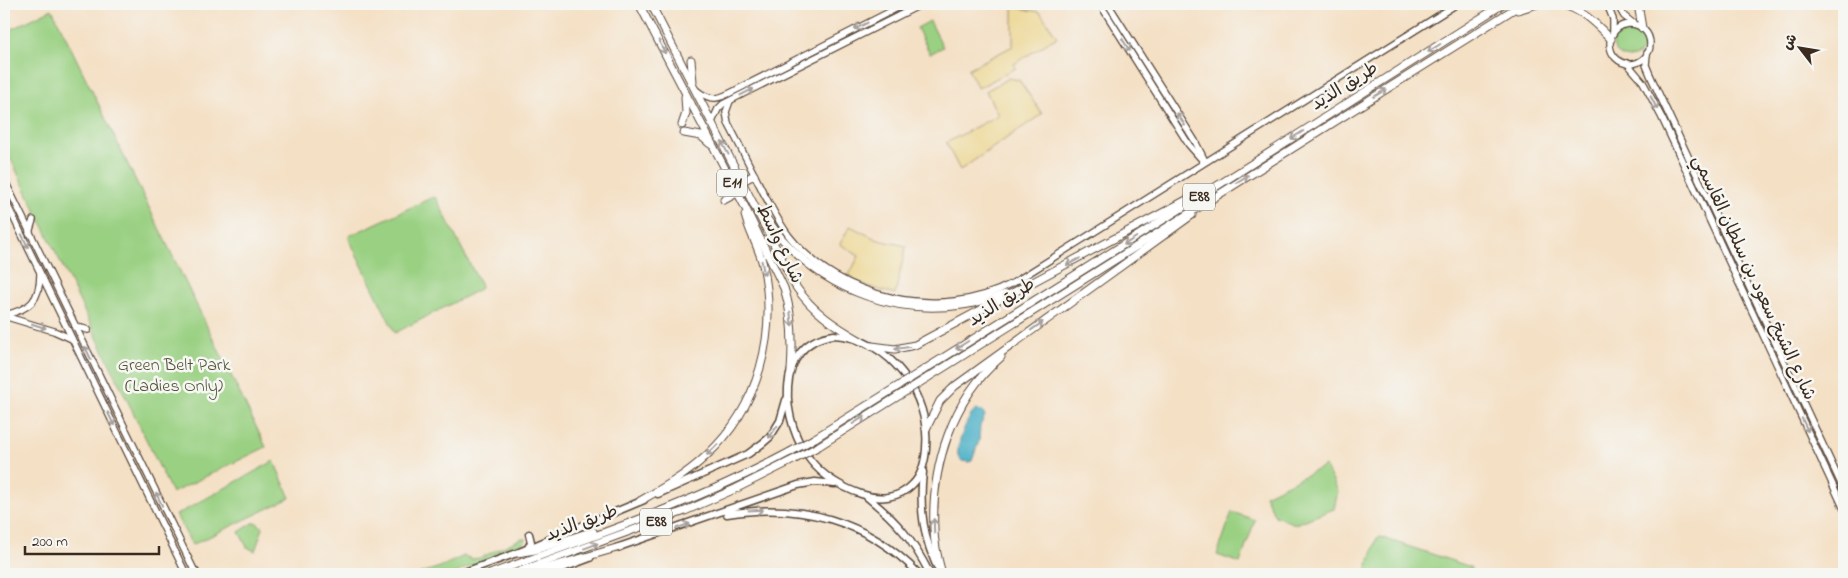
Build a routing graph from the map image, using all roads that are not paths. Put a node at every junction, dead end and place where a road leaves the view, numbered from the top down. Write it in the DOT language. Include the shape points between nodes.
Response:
graph roads {
  1 [pos="639,4"];
  2 [pos="905,4"];
  3 [pos="922,4"];
  4 [pos="1100,4"];
  5 [pos="1108,4"];
  6 [pos="1457,4"];
  7 [pos="1496,4"];
  8 [pos="1503,4"];
  9 [pos="1522,4"];
  10 [pos="1536,4"];
  11 [pos="1561,4"];
  12 [pos="1638,4"];
  13 [pos="653,5"];
  14 [pos="1617,5"];
  15 [pos="1608,6"];
  16 [pos="1475,22"];
  17 [pos="1493,23"];
  18 [pos="1634,24"];
  19 [pos="1642,28"];
  20 [pos="1612,37"];
  21 [pos="1647,53"];
  22 [pos="691,60"];
  23 [pos="1627,63"];
  24 [pos="694,88"];
  25 [pos="683,89"];
  26 [pos="736,90"];
  27 [pos="731,101"];
  28 [pos="712,122"];
  29 [pos="682,125"];
  30 [pos="684,133"];
  31 [pos="1195,142"];
  32 [pos="1189,145"];
  33 [pos="714,147"];
  34 [pos="1216,155"];
  35 [pos="1205,162"];
  36 [pos="1194,169"];
  37 [pos="754,175"];
  38 [pos="4,179"];
  39 [pos="743,181"];
  40 [pos="1209,191"];
  41 [pos="1695,191"];
  42 [pos="737,192"];
  43 [pos="1705,194"];
  44 [pos="724,200"];
  45 [pos="5,201"];
  46 [pos="744,205"];
  47 [pos="1200,205"];
  48 [pos="757,209"];
  49 [pos="20,212"];
  50 [pos="34,220"];
  51 [pos="29,233"];
  52 [pos="40,272"];
  53 [pos="1024,288"];
  54 [pos="4,316"];
  55 [pos="75,326"];
  56 [pos="88,330"];
  57 [pos="1024,336"];
  58 [pos="72,339"];
  59 [pos="860,341"];
  60 [pos="872,346"];
  61 [pos="791,372"];
  62 [pos="788,386"];
  63 [pos="926,428"];
  64 [pos="121,440"];
  65 [pos="139,457"];
  66 [pos="924,464"];
  67 [pos="838,484"];
  68 [pos="1844,490"];
  69 [pos="864,495"];
  70 [pos="640,501"];
  71 [pos="1844,509"];
  72 [pos="708,517"];
  73 [pos="623,525"];
  74 [pos="529,534"];
  75 [pos="620,547"];
  76 [pos="528,548"];
  77 [pos="517,553"];
  78 [pos="196,573"];
  79 [pos="186,574"];
  80 [pos="459,574"];
  81 [pos="490,574"];
  82 [pos="512,574"];
  83 [pos="526,574"];
  84 [pos="547,574"];
  85 [pos="918,574"];
  86 [pos="930,574"];
  87 [pos="941,574"];
  1 -- 25 [label="highway, شارع واسط / E11, one-way"];
  2 -- 26 [label="main road, one-way"];
  27 -- 3 [label="main road, one-way"];
  4 -- 32 [label="main road, one-way"];
  31 -- 5 [label="main road, one-way"];
  6 -- 34 [label="main road"];
  7 -- 16 [label="highway"];
  8 -- 16 [label="highway, طريق الذيد / E88"];
  9 -- 17 [label="highway, طريق الذيد / E88"];
  10 -- 17 [label="highway"];
  11 -- 20 [label="highway" via="1588,17"];
  12 -- 19 [label="highway"];
  13 -- 24 [label="highway, شارع واسط / E11"];
  14 -- 18 [label="main road"];
  15 -- 20 [label="main road" via="1613,19"];
  16 -- 40 [label="highway, طريق الذيد / E88, one-way"];
  47 -- 17 [label="highway, طريق الذيد / E88, one-way"];
  18 -- 19 [label="main road"];
  18 -- 20 [label="main road" via="1620,27"];
  19 -- 21 [label="main road" via="1649,39"];
  20 -- 23 [label="main road" via="1610,46 1614,54"];
  21 -- 23 [label="main road" via="1639,61"];
  21 -- 43 [label="main road, شارع الشيخ سعود بن سلطان القاسمي" via="1649,73"];
  22 -- 24 [label="highway"];
  23 -- 41 [label="main road, شارع الشيخ سعود بن سلطان القاسمي, one-way" via="1643,82"];
  24 -- 26 [label="main road" via="711,99"];
  24 -- 28 [label="highway, شارع واسط / E11"];
  25 -- 29 [label="highway" via="686,113"];
  25 -- 33 [label="highway, شارع واسط / E11"];
  26 -- 27 [label="main road" via="730,96"];
  27 -- 28 [label="main road" via="718,109"];
  27 -- 37 [label="main road" via="726,112 728,123"];
  39 -- 28 [label="highway, شارع واسط / E11, one-way"];
  30 -- 33 [label="highway" via="700,136"];
  31 -- 32 [label="main road"];
  31 -- 34 [label="main road" via="1206,153"];
  31 -- 35 [label="main road"];
  32 -- 35 [label="main road"];
  32 -- 36 [label="main road" via="1195,159"];
  33 -- 42 [label="highway, شارع واسط / E11"];
  34 -- 35 [label="main road"];
  35 -- 36 [label="main road"];
  36 -- 37 [label="main road" via="1006,286 970,298 937,302 881,294 853,284 820,266 787,234"];
  37 -- 39 [label="highway"];
  38 -- 49 [label="main road"];
  39 -- 48 [label="highway, شارع واسط / E11"];
  40 -- 53 [label="highway, one-way" via="1186,200"];
  40 -- 73 [label="highway, طريق الذيد / E88, one-way, bridge" via="815,438 712,491"];
  41 -- 43 [label="main road" via="1699,188"];
  41 -- 71 [label="main road, شارع الشيخ سعود بن سلطان القاسمي, one-way"];
  42 -- 44 [label="highway"];
  42 -- 46 [label="highway, شارع واسط / E11"];
  43 -- 68 [label="main road, شارع الشيخ سعود بن سلطان القاسمي"];
  45 -- 49 [label="main road" via="10,201"];
  45 -- 52 [label="main road, one-way"];
  46 -- 61 [label="highway, شارع واسط / E11, one-way" via="788,301 792,329"];
  46 -- 70 [label="highway, one-way" via="763,265 768,303 765,350 755,382 742,412 716,446 682,476"];
  57 -- 47 [label="highway, one-way" via="1186,220"];
  82 -- 47 [label="highway, طريق الذيد / E88, one-way, bridge" via="690,509 795,459"];
  48 -- 53 [label="highway" via="810,265 842,286 871,298 901,305 947,307 976,303"];
  48 -- 59 [label="highway, شارع واسط / E11" via="796,287 806,300 829,322"];
  49 -- 51 [label="main road"];
  50 -- 51 [label="main road"];
  51 -- 55 [label="main road"];
  52 -- 54 [label="main road" via="38,291 33,301 22,310"];
  52 -- 58 [label="main road"];
  53 -- 60 [label="highway, one-way" via="915,345 895,349"];
  54 -- 58 [label="main road, one-way"];
  55 -- 56 [label="main road"];
  65 -- 55 [label="main road, one-way"];
  57 -- 63 [label="highway" via="947,393"];
  87 -- 57 [label="highway, one-way" via="933,517 945,442 960,407 971,391 995,362"];
  58 -- 64 [label="main road, one-way"];
  59 -- 60 [label="main road"];
  59 -- 61 [label="main road" via="834,335 816,339 802,349"];
  60 -- 63 [label="main road" via="893,362 911,385"];
  61 -- 62 [label="main road"];
  62 -- 67 [label="main road" via="790,417 798,440 811,461"];
  62 -- 70 [label="main road, one-way" via="780,421 763,443 748,454"];
  63 -- 66 [label="main road"];
  64 -- 65 [label="main road" via="134,458"];
  64 -- 79 [label="main road"];
  78 -- 65 [label="main road, one-way"];
  66 -- 69 [label="main road" via="914,484 896,496"];
  66 -- 87 [label="main road" via="920,503 923,526"];
  67 -- 69 [label="main road"];
  67 -- 72 [label="main road" via="815,482 798,485"];
  69 -- 86 [label="main road" via="902,528"];
  70 -- 76 [label="main road"];
  75 -- 72 [label="main road, one-way"];
  72 -- 85 [label="main road, one-way" via="774,509 824,517 880,542"];
  73 -- 77 [label="highway"];
  73 -- 81 [label="highway, طريق الذيد / E88"];
  74 -- 76 [label="main road" via="531,542"];
  75 -- 83 [label="highway"];
  75 -- 84 [label="main road"];
  76 -- 77 [label="main road"];
  77 -- 80 [label="main road"];
}
